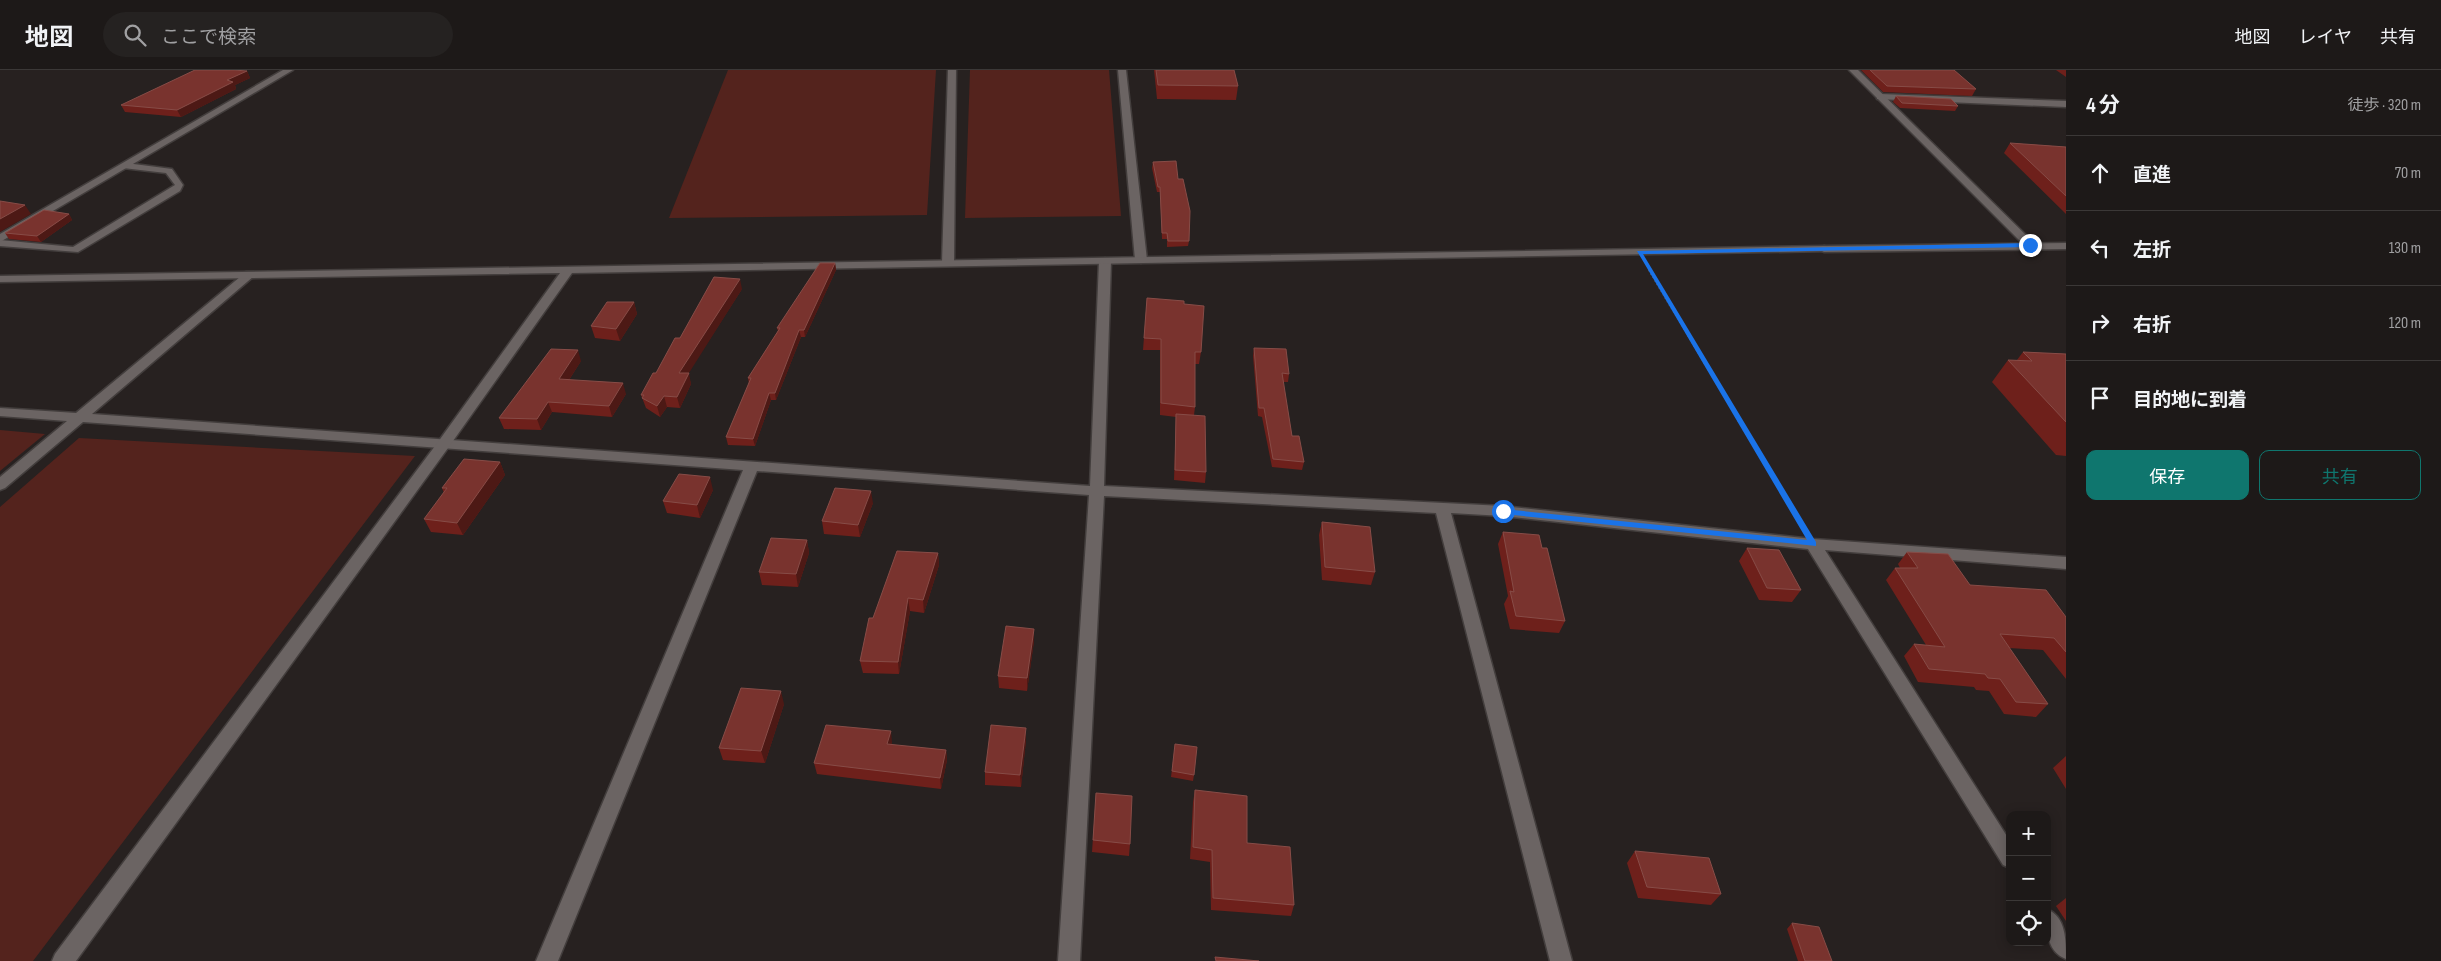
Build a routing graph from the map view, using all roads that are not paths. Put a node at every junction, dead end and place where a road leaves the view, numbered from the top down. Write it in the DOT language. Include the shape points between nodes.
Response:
graph roads {
  1 [pos="289,70"];
  2 [pos="952,70"];
  3 [pos="1122,70"];
  4 [pos="1852,70"];
  5 [pos="1880,97"];
  6 [pos="2066,104"];
  7 [pos="126,166"];
  8 [pos="0,239"];
  9 [pos="0,243"];
  10 [pos="2030,245"];
  11 [pos="2066,246"];
  12 [pos="1141,260"];
  13 [pos="1105,261"];
  14 [pos="948,263"];
  15 [pos="569,269"];
  16 [pos="250,274"];
  17 [pos="0,279"];
  18 [pos="0,412"];
  19 [pos="81,418"];
  20 [pos="443,445"];
  21 [pos="752,465"];
  22 [pos="0,485"];
  23 [pos="1097,491"];
  24 [pos="1442,508"];
  25 [pos="1813,544"];
  26 [pos="2066,563"];
  27 [pos="2008,856"];
  28 [pos="2051,925"];
  29 [pos="2066,949"];
  30 [pos="63,961"];
  31 [pos="547,961"];
  32 [pos="1069,961"];
  33 [pos="1561,961"];
  1 -- 7 [label="street"];
  2 -- 14 [label="street"];
  3 -- 12 [label="street"];
  4 -- 5 [label="street"];
  5 -- 6 [label="street"];
  5 -- 10 [label="street"];
  7 -- 8 [label="street"];
  7 -- 9 [label="lane" via="169,171 179,185 76,250"];
  10 -- 11 [label="street"];
  10 -- 12 [label="street"];
  12 -- 13 [label="street"];
  13 -- 14 [label="street"];
  13 -- 23 [label="street"];
  14 -- 15 [label="street"];
  15 -- 16 [label="street"];
  15 -- 20 [label="street"];
  16 -- 17 [label="street"];
  16 -- 19 [label="street"];
  18 -- 19 [label="street"];
  19 -- 20 [label="street"];
  19 -- 22 [label="street"];
  20 -- 21 [label="street"];
  20 -- 30 [label="street"];
  21 -- 23 [label="street"];
  21 -- 31 [label="street"];
  23 -- 24 [label="street"];
  23 -- 32 [label="street"];
  24 -- 25 [label="street" via="1503,511"];
  24 -- 33 [label="street"];
  25 -- 26 [label="street"];
  25 -- 27 [label="street"];
  28 -- 29 [label="street"];
}
